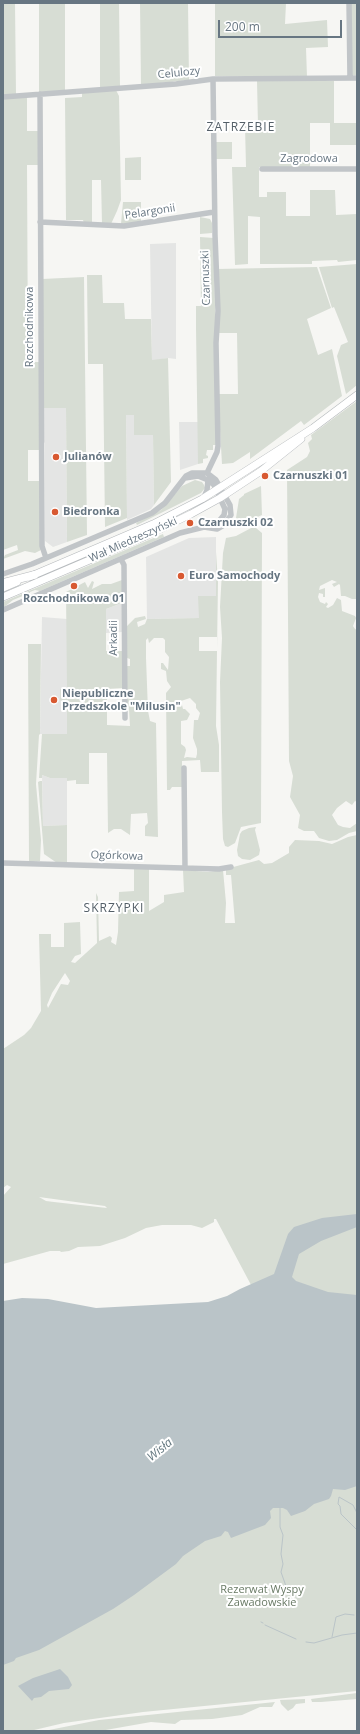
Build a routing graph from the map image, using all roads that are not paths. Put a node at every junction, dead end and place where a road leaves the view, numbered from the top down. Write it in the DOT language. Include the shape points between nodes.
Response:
graph roads {
  1 [pos="349,3"];
  2 [pos="213,79"];
  3 [pos="355,79"];
  4 [pos="40,94"];
  5 [pos="3,97"];
  6 [pos="262,169"];
  7 [pos="357,169"];
  8 [pos="214,212"];
  9 [pos="40,222"];
  10 [pos="357,395"];
  11 [pos="207,473"];
  12 [pos="184,479"];
  13 [pos="208,480"];
  14 [pos="221,493"];
  15 [pos="202,499"];
  16 [pos="46,558"];
  17 [pos="121,559"];
  18 [pos="3,574"];
  19 [pos="34,575"];
  20 [pos="3,583"];
  21 [pos="3,588"];
  22 [pos="3,597"];
  23 [pos="3,610"];
  24 [pos="125,718"];
  25 [pos="184,768"];
  26 [pos="3,863"];
  27 [pos="230,867"];
  28 [pos="185,868"];
  1 -- 3 [label="street"];
  2 -- 3 [label="street, Celulozy"];
  2 -- 4 [label="street, Celulozy"];
  2 -- 8 [label="street, Czarnuszki"];
  4 -- 5 [label="street, Celulozy"];
  4 -- 9 [label="street, Rozchodnikowa"];
  6 -- 7 [label="street, Zagrodowa"];
  8 -- 9 [label="street, Pelargonii" via="124,226"];
  8 -- 11 [label="street, Czarnuszki" via="218,311 218,446"];
  9 -- 16 [label="street, Rozchodnikowa" via="42,546"];
  10 -- 14 [label="main road, Wał Miedzeszyński"];
  11 -- 12 [label="street" via="192,473"];
  11 -- 14 [label="street" via="216,480"];
  12 -- 13 [label="street" via="198,476"];
  12 -- 16 [label="street" via="165,503 152,513"];
  13 -- 14 [label="street"];
  13 -- 15 [label="street" via="207,490"];
  14 -- 15 [label="main road, Wał Miedzeszyński"];
  14 -- 17 [label="street, Wał Miedzeszyński" via="225,509 219,521 180,533"];
  14 -- 22 [label="main road, Wał Miedzeszyński" via="153,532"];
  15 -- 19 [label="main road, Wał Miedzeszyński" via="153,524"];
  16 -- 18 [label="street"];
  17 -- 23 [label="street, Wał Miedzeszyński"];
  17 -- 24 [label="street, Arkadii" via="124,565"];
  19 -- 20 [label="highway"];
  19 -- 21 [label="main road, Wał Miedzeszyński"];
  25 -- 28 [label="street"];
  26 -- 28 [label="street, Ogórkowa"];
  27 -- 28 [label="street, Ogórkowa"];
}
